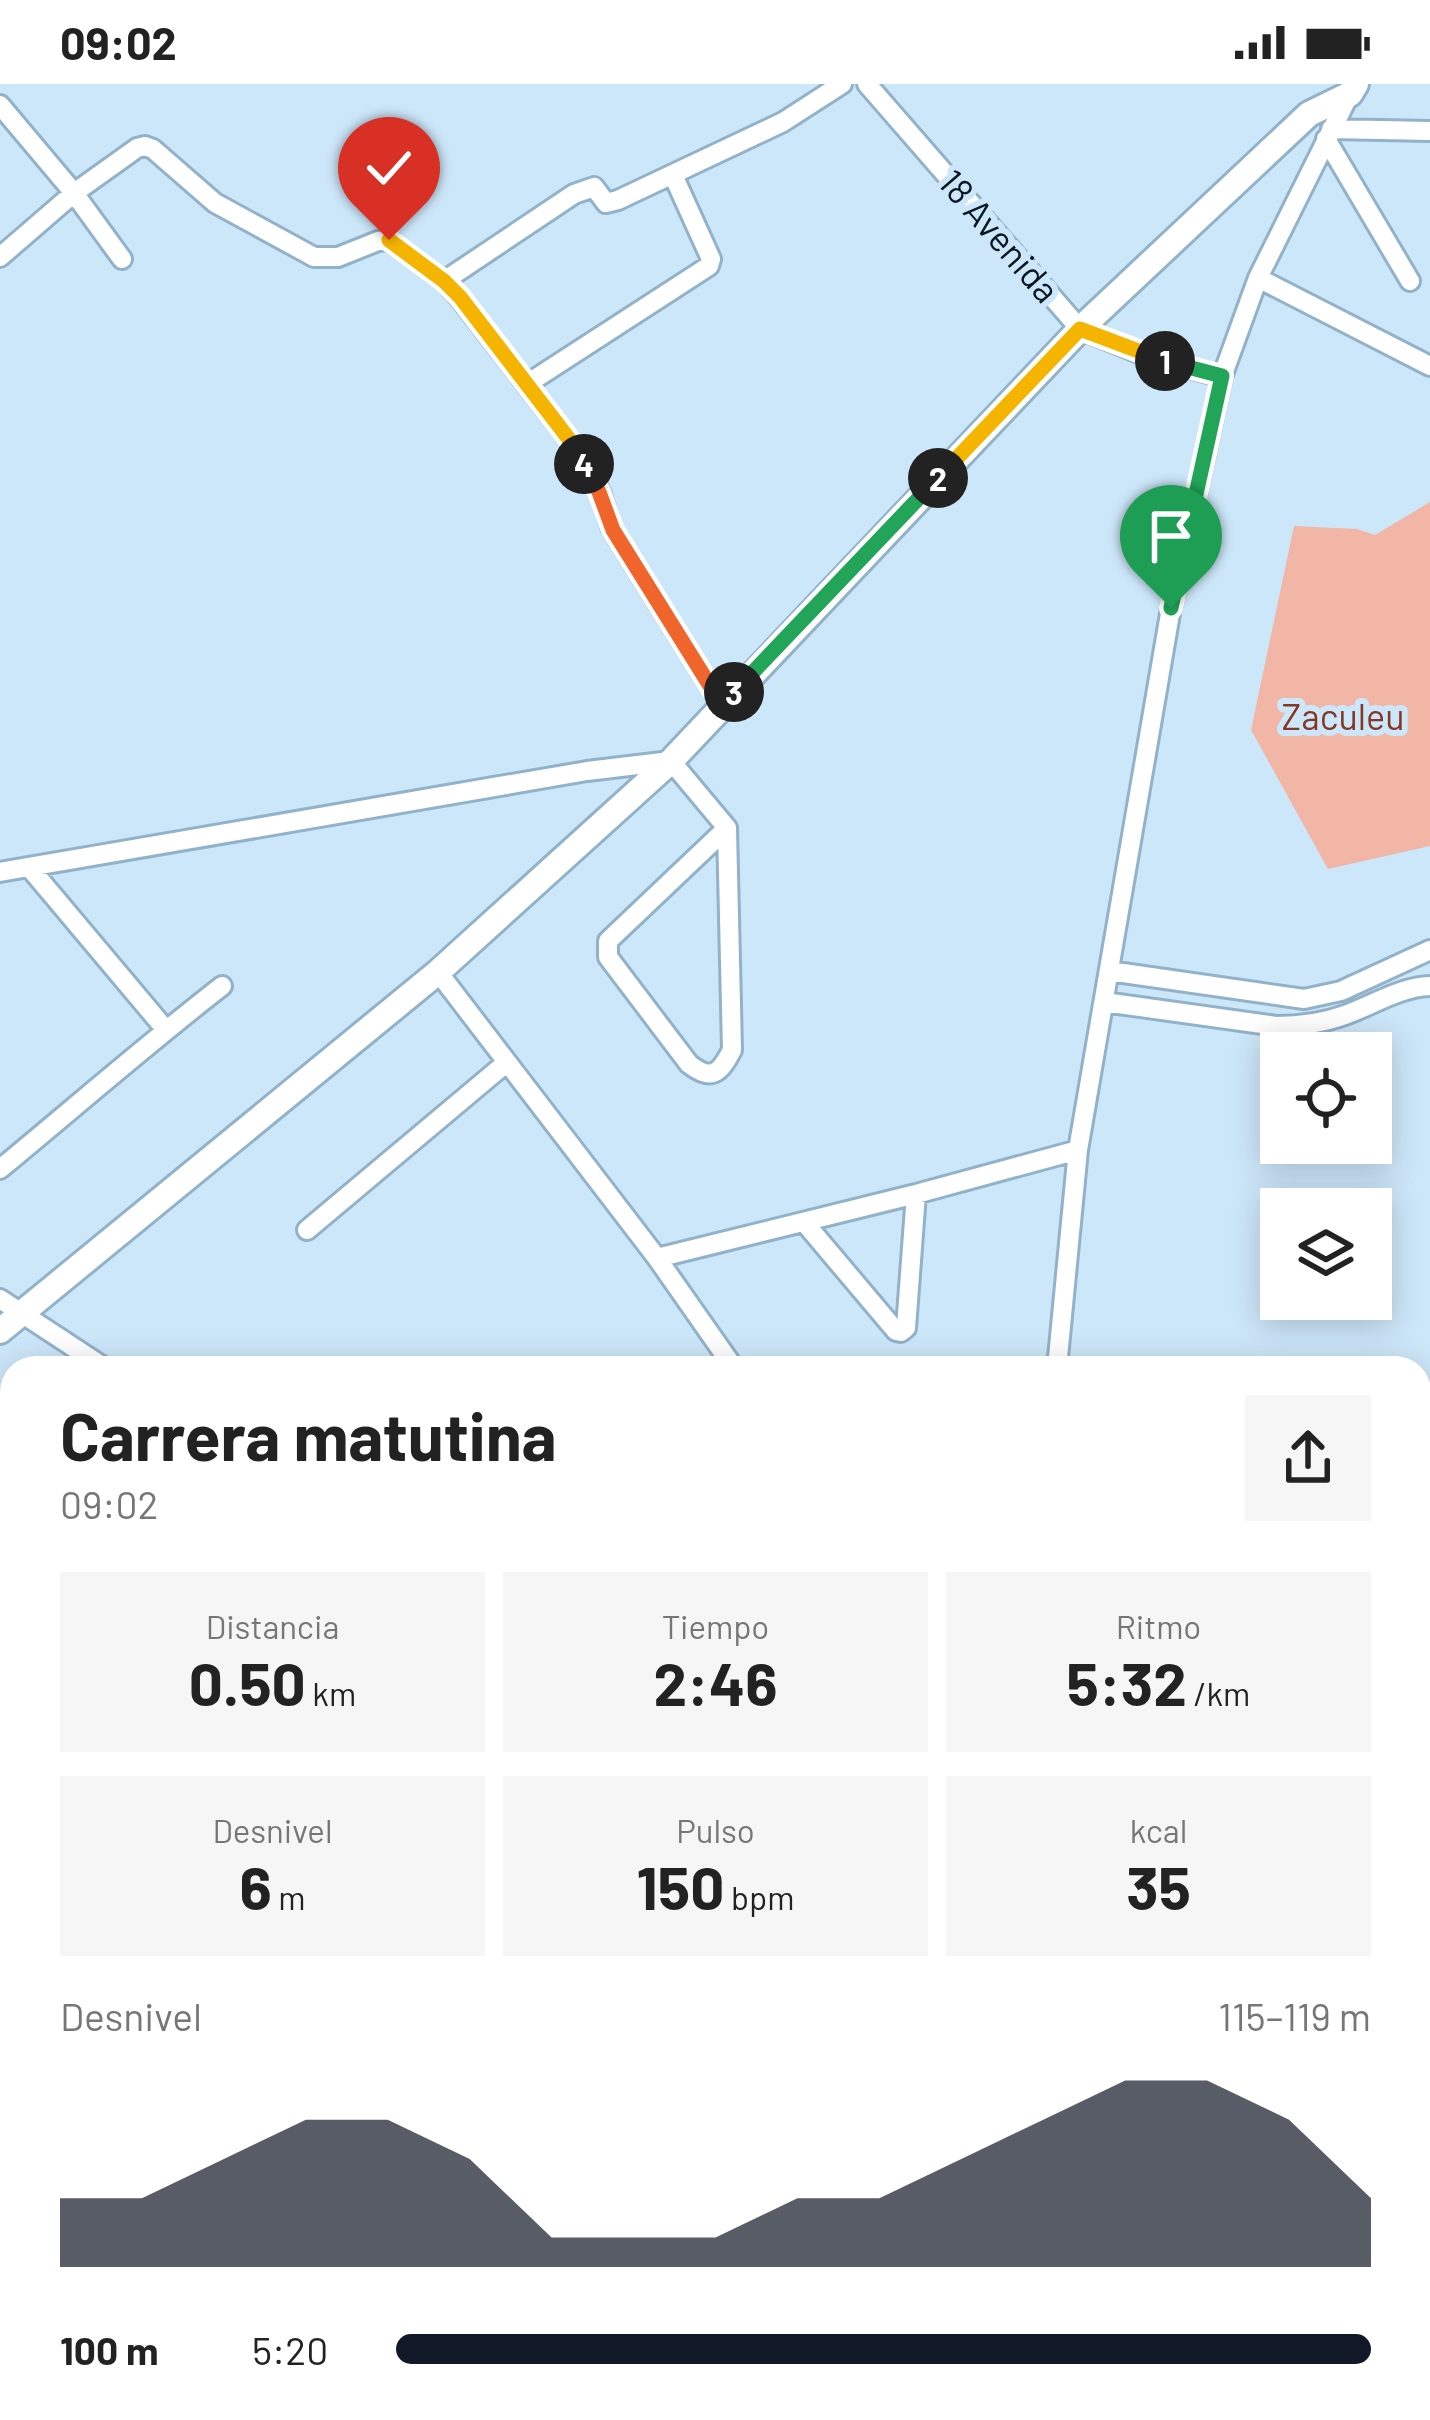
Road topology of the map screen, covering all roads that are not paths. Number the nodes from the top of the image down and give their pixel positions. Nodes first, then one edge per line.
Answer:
1 (842, 84) edge
2 (867, 84) edge
3 (1353, 89) edge
4 (0, 105) edge
5 (1430, 131) edge
6 (1329, 134) junction
7 (673, 175) junction
8 (74, 193) junction
9 (0, 256) edge
10 (122, 259) dead end
11 (1258, 278) junction
12 (444, 281) junction
13 (1410, 281) dead end
14 (1080, 329) junction
15 (1430, 366) edge
16 (1222, 376) junction
17 (527, 384) junction
18 (722, 705) junction
19 (671, 761) junction
20 (727, 828) junction
21 (29, 868) junction
22 (0, 872) edge
23 (1430, 950) edge
24 (1109, 971) junction
25 (438, 972) junction
26 (222, 986) dead end
27 (1430, 986) edge
28 (1104, 1002) junction
29 (166, 1030) junction
30 (506, 1063) junction
31 (1078, 1150) junction
32 (0, 1169) edge
33 (916, 1194) junction
34 (805, 1222) junction
35 (307, 1230) dead end
36 (657, 1258) junction
37 (10, 1306) edge
38 (0, 1331) edge
39 (87, 1356) edge
40 (726, 1356) edge
41 (1059, 1356) edge

1 - 7 street
2 - 14 street, 18 Avenida
3 - 6 street
3 - 14 street
4 - 8 street
5 - 6 street
6 - 11 street
6 - 13 street
7 - 12 street
7 - 17 street
8 - 9 street
8 - 10 street
8 - 12 street
11 - 15 street
11 - 16 street
12 - 17 street
14 - 16 street, 18 Avenida
14 - 18 street
16 - 24 street
17 - 18 street
18 - 19 street
19 - 20 street
19 - 21 street
19 - 25 street
20 - 20 street
21 - 22 street
21 - 29 street
23 - 24 street
24 - 28 street
25 - 30 street
25 - 37 street
26 - 29 street
27 - 28 street
28 - 31 street
29 - 32 street
30 - 35 street
30 - 36 street
31 - 33 street
31 - 41 street
33 - 34 street
33 - 34 street
34 - 36 street
36 - 40 street
37 - 38 street
37 - 39 street

